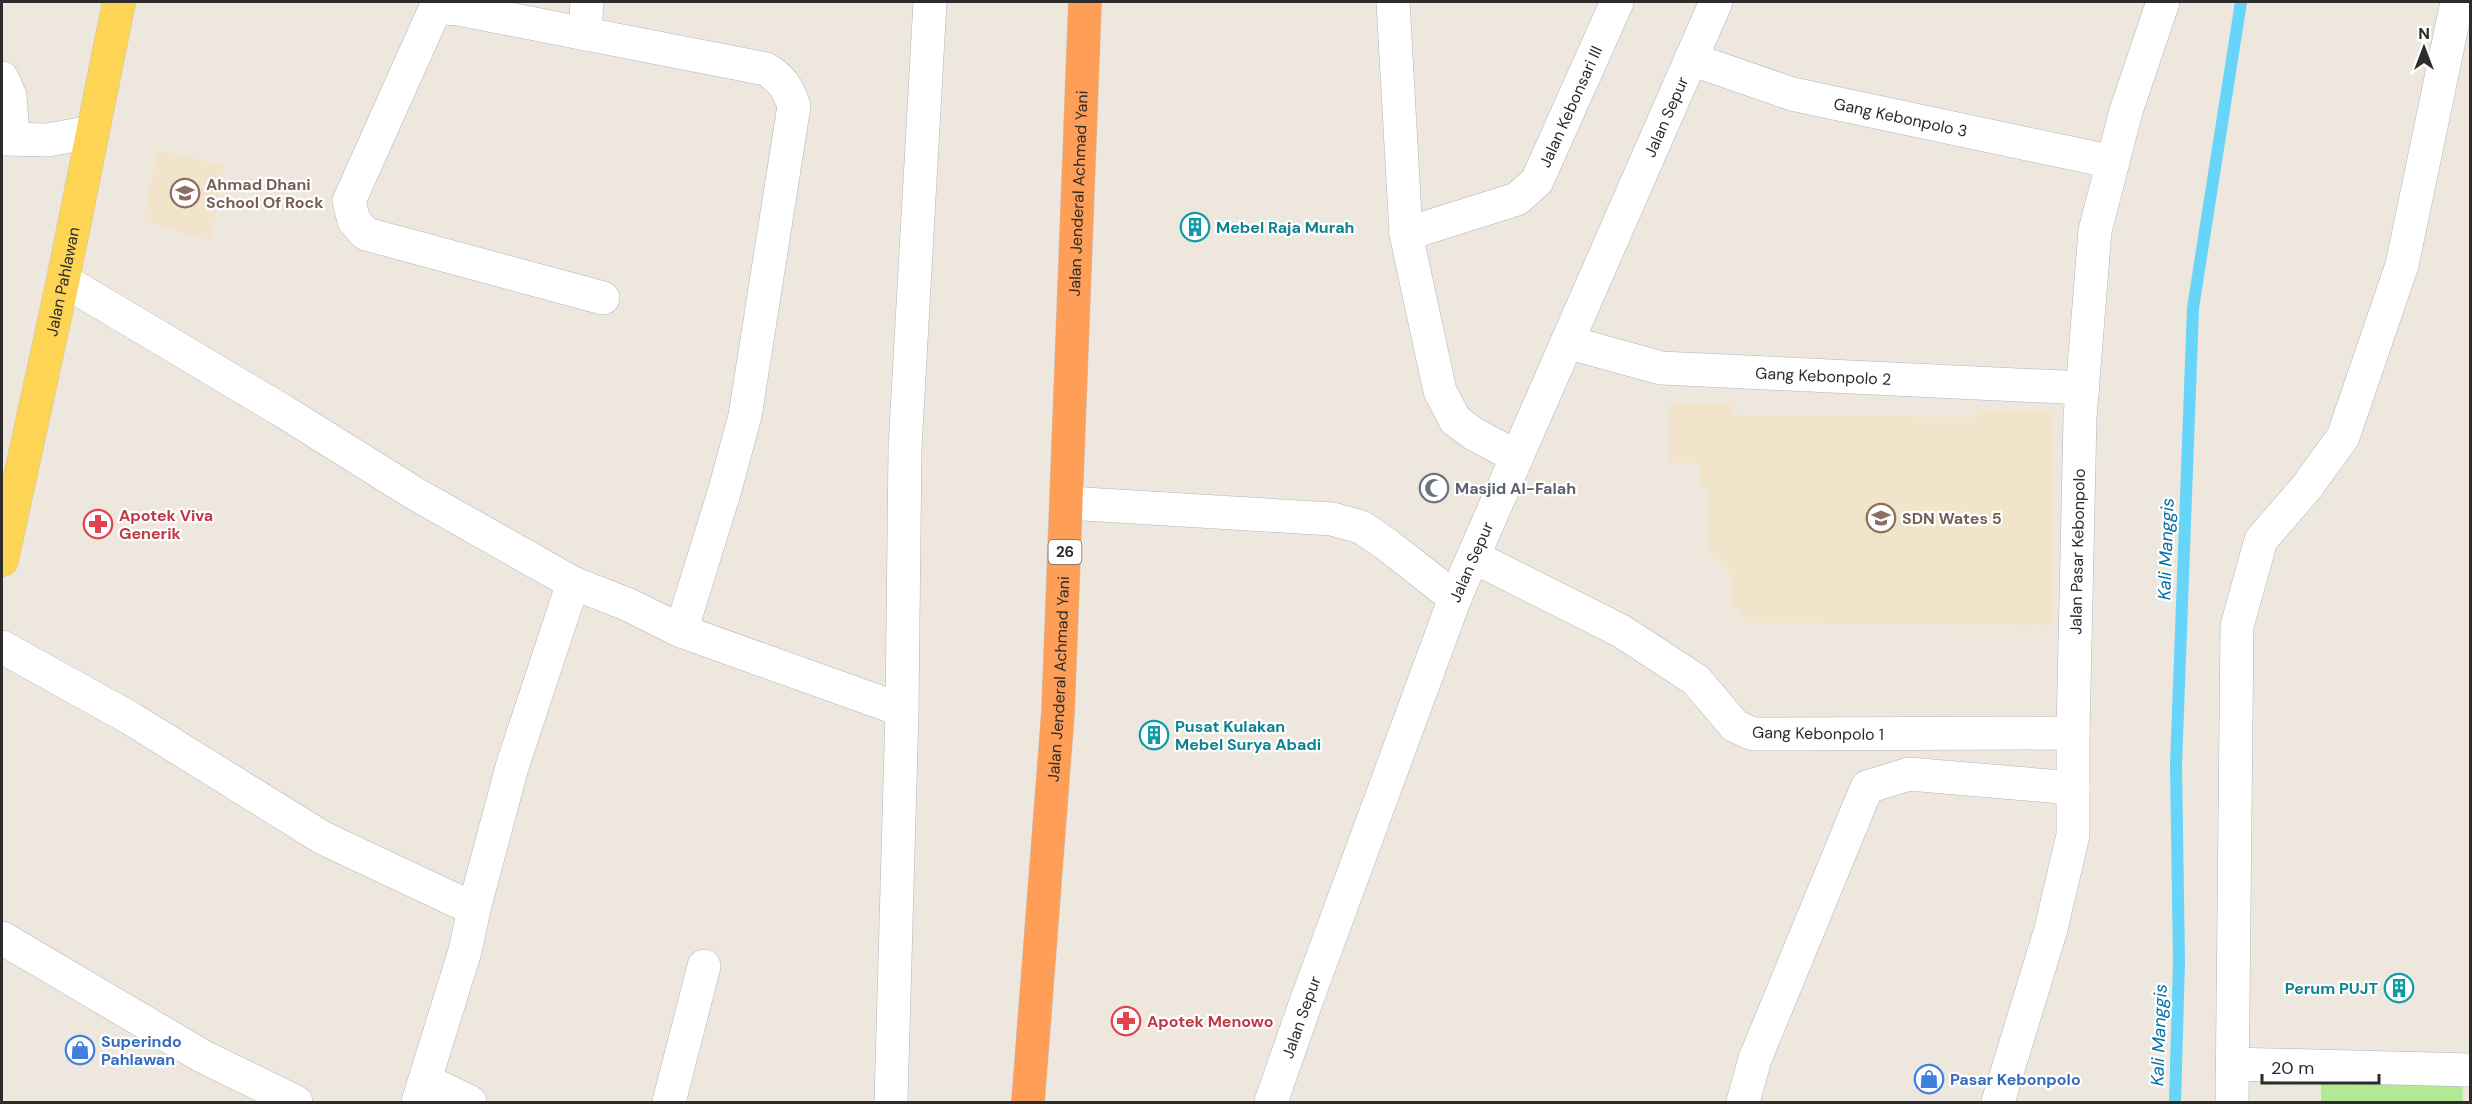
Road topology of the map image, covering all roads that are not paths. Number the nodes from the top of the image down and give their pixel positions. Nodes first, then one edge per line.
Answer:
1 (119, 2) edge
2 (587, 2) edge
3 (930, 2) edge
4 (1085, 2) edge
5 (1393, 2) edge
6 (1617, 2) edge
7 (1716, 2) edge
8 (2163, 2) edge
9 (2457, 2) edge
10 (437, 4) edge
11 (585, 34) junction
12 (1691, 59) junction
13 (2, 78) edge
14 (93, 132) junction
15 (7, 138) edge
16 (2113, 162) junction
17 (1406, 234) junction
18 (63, 279) junction
19 (603, 298) dead end
20 (1567, 342) junction
21 (2083, 388) junction
22 (1517, 457) junction
23 (1068, 503) junction
24 (1474, 557) junction
25 (2, 560) edge
26 (573, 584) junction
27 (1455, 598) junction
28 (681, 631) junction
29 (2, 647) edge
30 (902, 710) junction
31 (2073, 733) junction
32 (2073, 788) junction
33 (474, 909) junction
34 (2, 938) edge
35 (704, 966) dead end
36 (2233, 1064) junction
37 (2470, 1070) edge
38 (421, 1091) edge
39 (293, 1102) edge
40 (470, 1102) edge
41 (669, 1102) edge
42 (891, 1102) edge
43 (1028, 1102) edge
44 (1271, 1102) edge
45 (1743, 1102) edge
46 (1998, 1102) edge
47 (2232, 1102) edge

1 - 14 main road, Jalan Pahlawan
2 - 11 street
3 - 30 street
4 - 23 highway, Jalan Jenderal Achmad Yani / 26
5 - 17 street
6 - 17 street, Jalan Kebonsari III
7 - 12 street, Jalan Sepur
8 - 16 street, Jalan Pasar Kebonpolo
9 - 36 street
10 - 11 street
10 - 19 street
11 - 28 street
12 - 16 street, Gang Kebonpolo 3
12 - 20 street, Jalan Sepur
13 - 15 street
14 - 15 street
14 - 18 main road, Jalan Pahlawan
16 - 21 street, Jalan Pasar Kebonpolo
17 - 22 street
18 - 25 main road, Jalan Pahlawan
18 - 26 street
20 - 21 street, Gang Kebonpolo 2
20 - 22 street, Jalan Sepur
21 - 31 street, Jalan Pasar Kebonpolo
22 - 24 street, Jalan Sepur
23 - 27 street
23 - 43 highway, Jalan Jenderal Achmad Yani / 26
24 - 27 street, Jalan Sepur
24 - 31 street, Gang Kebonpolo 1
26 - 28 street
26 - 33 street
27 - 44 street, Jalan Sepur
28 - 30 street
29 - 33 street
30 - 42 street
31 - 32 street, Jalan Pasar Kebonpolo
32 - 45 street
32 - 46 street, Jalan Pasar Kebonpolo
33 - 38 street
34 - 39 street
35 - 41 street
36 - 37 street
36 - 47 street
38 - 40 street

